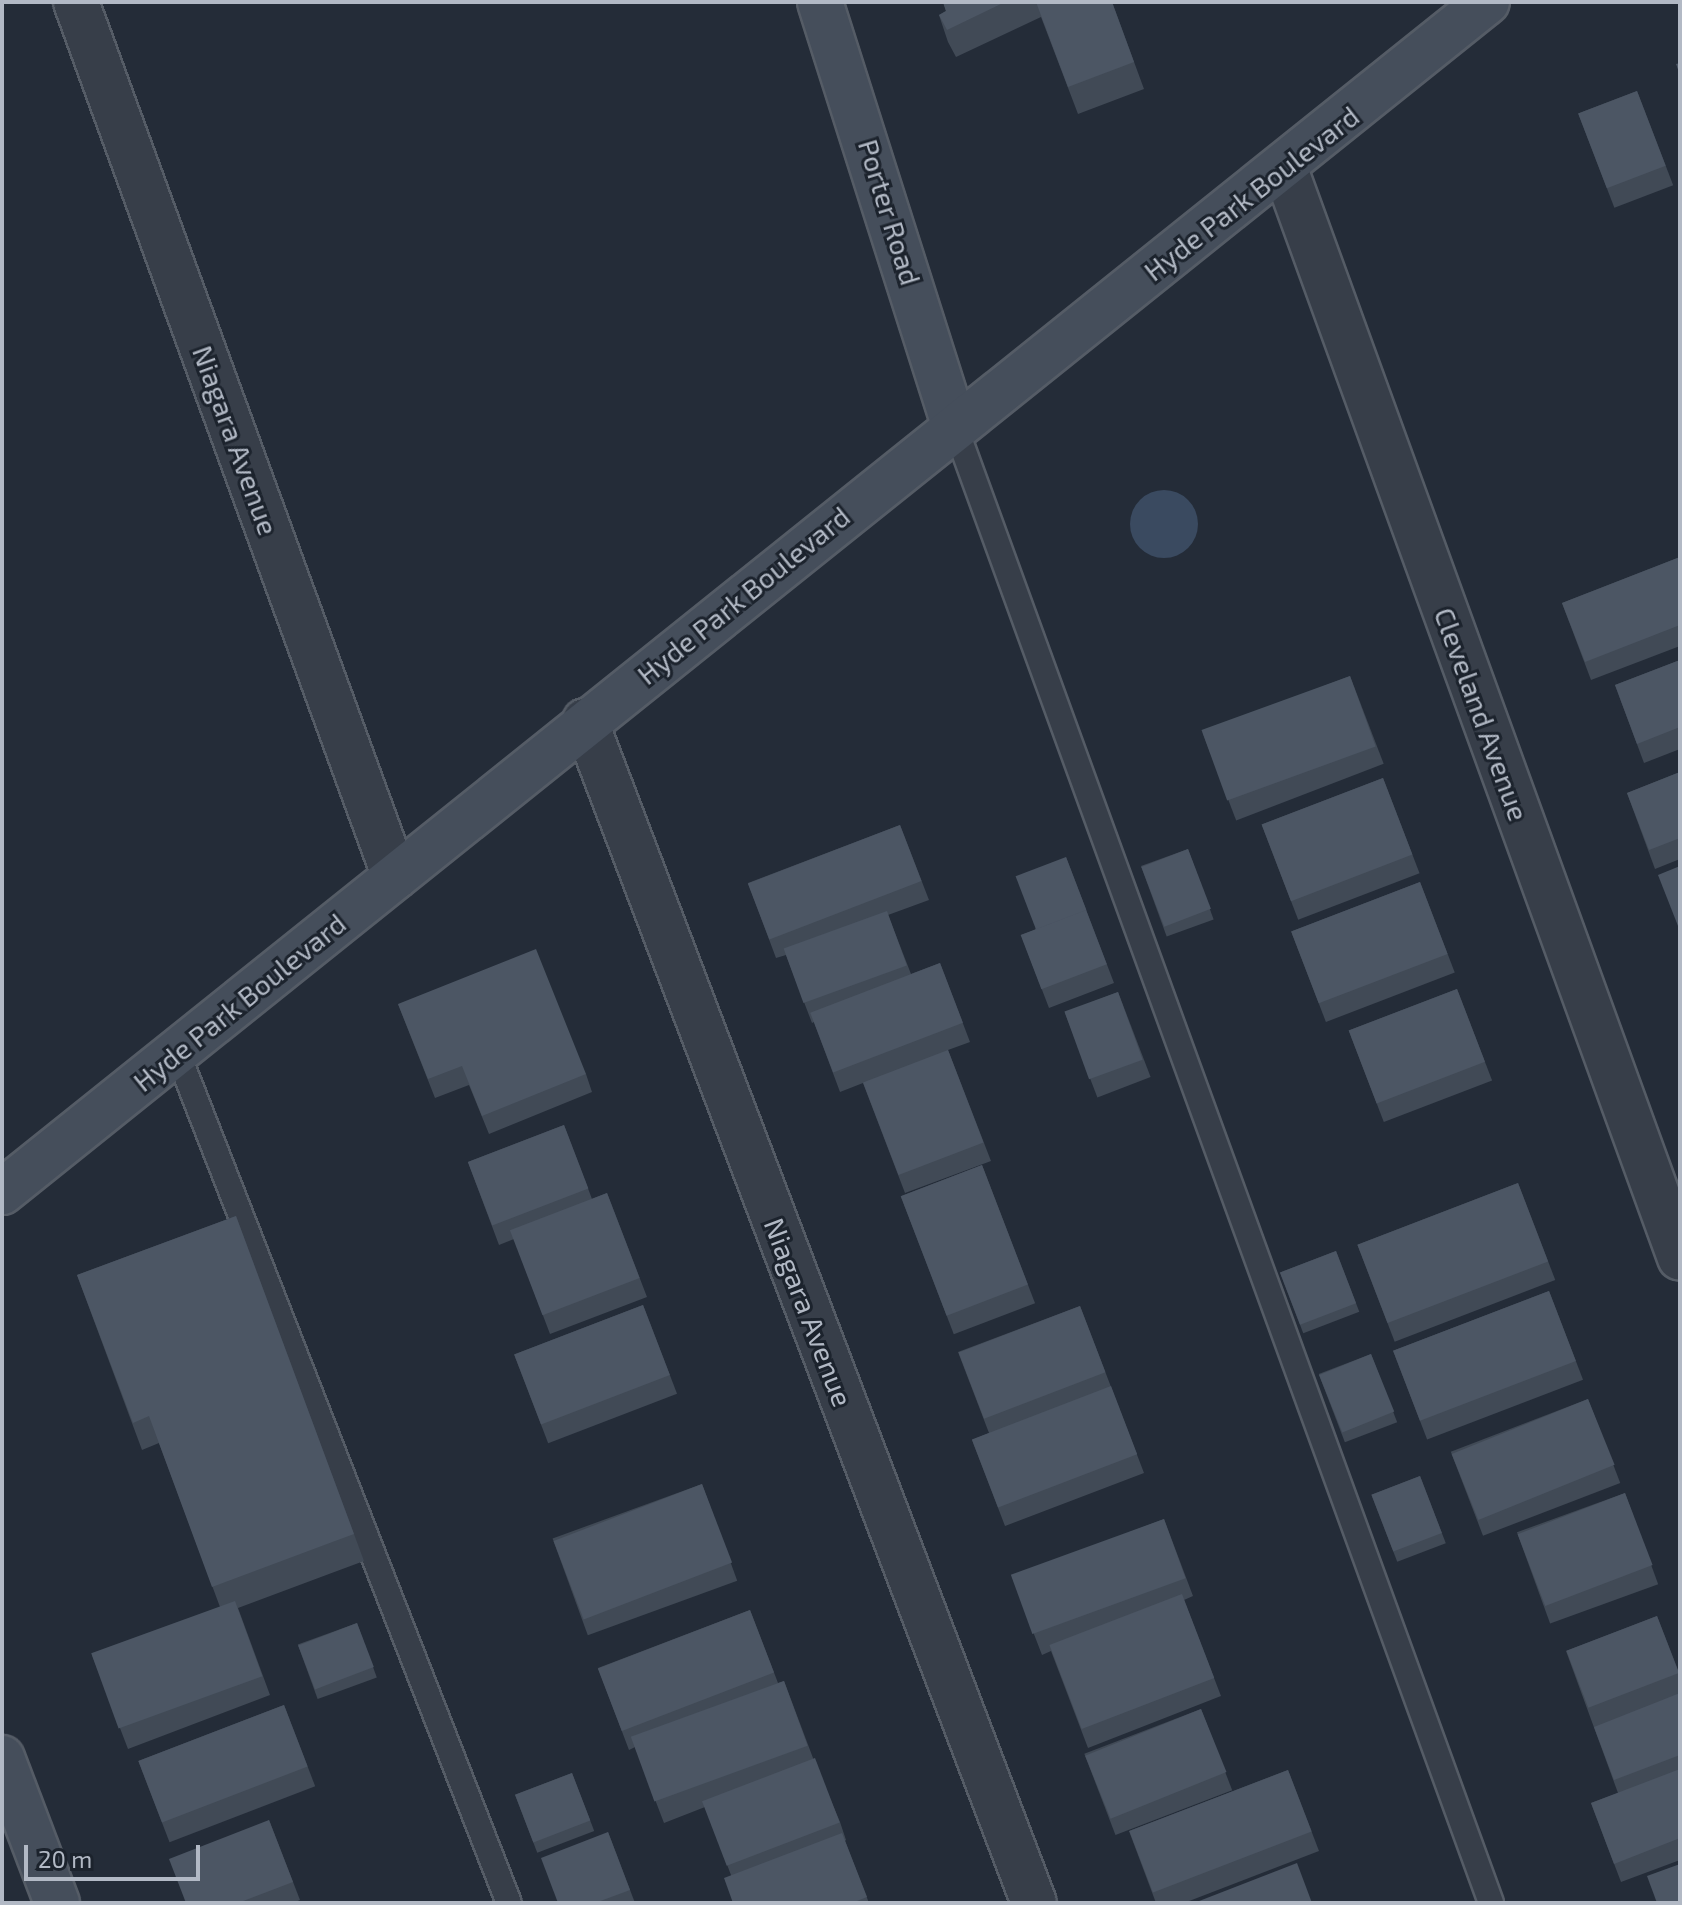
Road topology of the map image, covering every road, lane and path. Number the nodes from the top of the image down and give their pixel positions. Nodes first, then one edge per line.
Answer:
1 (76, 2) edge
2 (820, 2) edge
3 (1487, 2) edge
4 (1285, 169) junction
5 (954, 424) junction
6 (585, 721) junction
7 (395, 877) junction
8 (177, 1052) junction
9 (2, 1192) edge
10 (1680, 1258) edge
11 (2, 1758) edge
12 (57, 1903) edge
13 (509, 1903) edge
14 (1034, 1903) edge
15 (1491, 1903) edge

1 - 7 street, Niagara Avenue
2 - 5 main road, Porter Road
3 - 4 main road, Hyde Park Boulevard
4 - 5 main road, Hyde Park Boulevard
4 - 10 street, Cleveland Avenue
5 - 6 main road, Hyde Park Boulevard
5 - 15 lane
6 - 7 main road, Hyde Park Boulevard
6 - 14 street, Niagara Avenue
7 - 8 main road, Hyde Park Boulevard
8 - 9 main road, Hyde Park Boulevard
8 - 13 lane
11 - 12 main road

